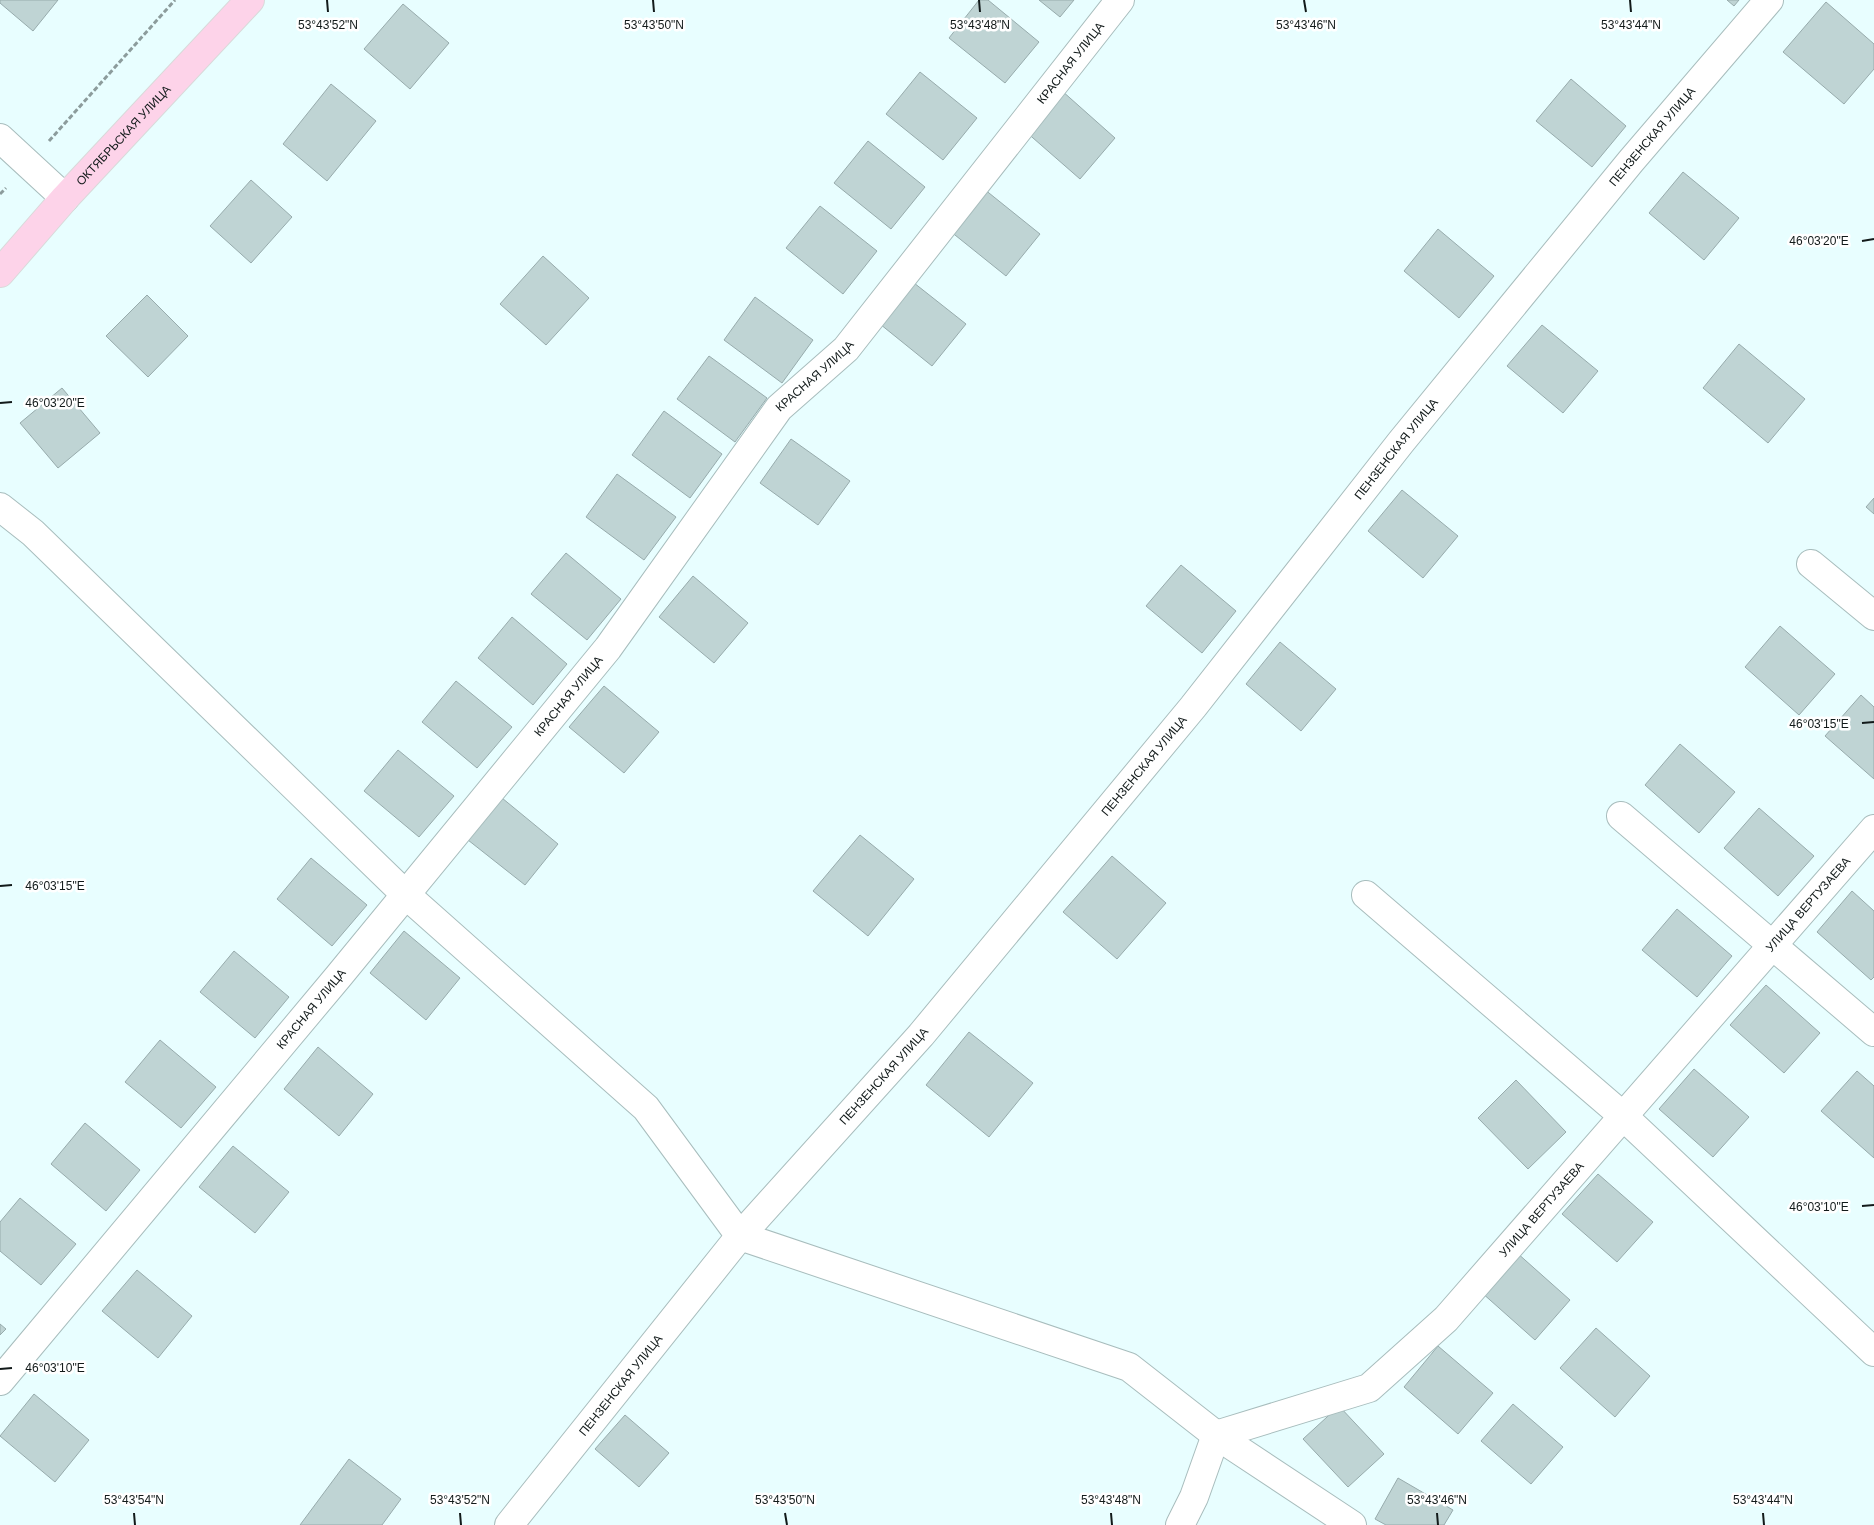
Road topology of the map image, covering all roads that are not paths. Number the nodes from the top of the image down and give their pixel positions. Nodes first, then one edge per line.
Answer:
1 (250, 0) edge
2 (1120, 0) edge
3 (1769, 0) edge
4 (0, 138) edge
5 (65, 198) junction
6 (0, 273) edge
7 (0, 507) edge
8 (1811, 564) dead end
9 (1874, 616) edge
10 (1621, 816) dead end
11 (1874, 828) edge
12 (405, 894) junction
13 (1366, 895) dead end
14 (1772, 945) junction
15 (1874, 1032) edge
16 (1623, 1116) junction
17 (740, 1236) junction
18 (1874, 1352) edge
19 (0, 1381) edge
20 (1216, 1435) junction
21 (509, 1525) edge
22 (1180, 1525) edge
23 (1352, 1525) edge

1 - 5 main road, ОКТЯБРЬСКАЯ УЛИЦА
2 - 12 street, КРАСНАЯ УЛИЦА
3 - 17 street, ПЕНЗЕНСКАЯ УЛИЦА
4 - 5 street
5 - 6 main road, ОКТЯБРЬСКАЯ УЛИЦА
7 - 12 street
8 - 9 street
10 - 14 street
11 - 14 street, УЛИЦА ВЕРТУЗАЕВА
12 - 17 street
12 - 19 street, КРАСНАЯ УЛИЦА
13 - 16 street
14 - 15 street
14 - 16 street, УЛИЦА ВЕРТУЗАЕВА
16 - 18 street
16 - 20 street, УЛИЦА ВЕРТУЗАЕВА
17 - 20 street
17 - 21 street, ПЕНЗЕНСКАЯ УЛИЦА
20 - 22 street
20 - 23 street

